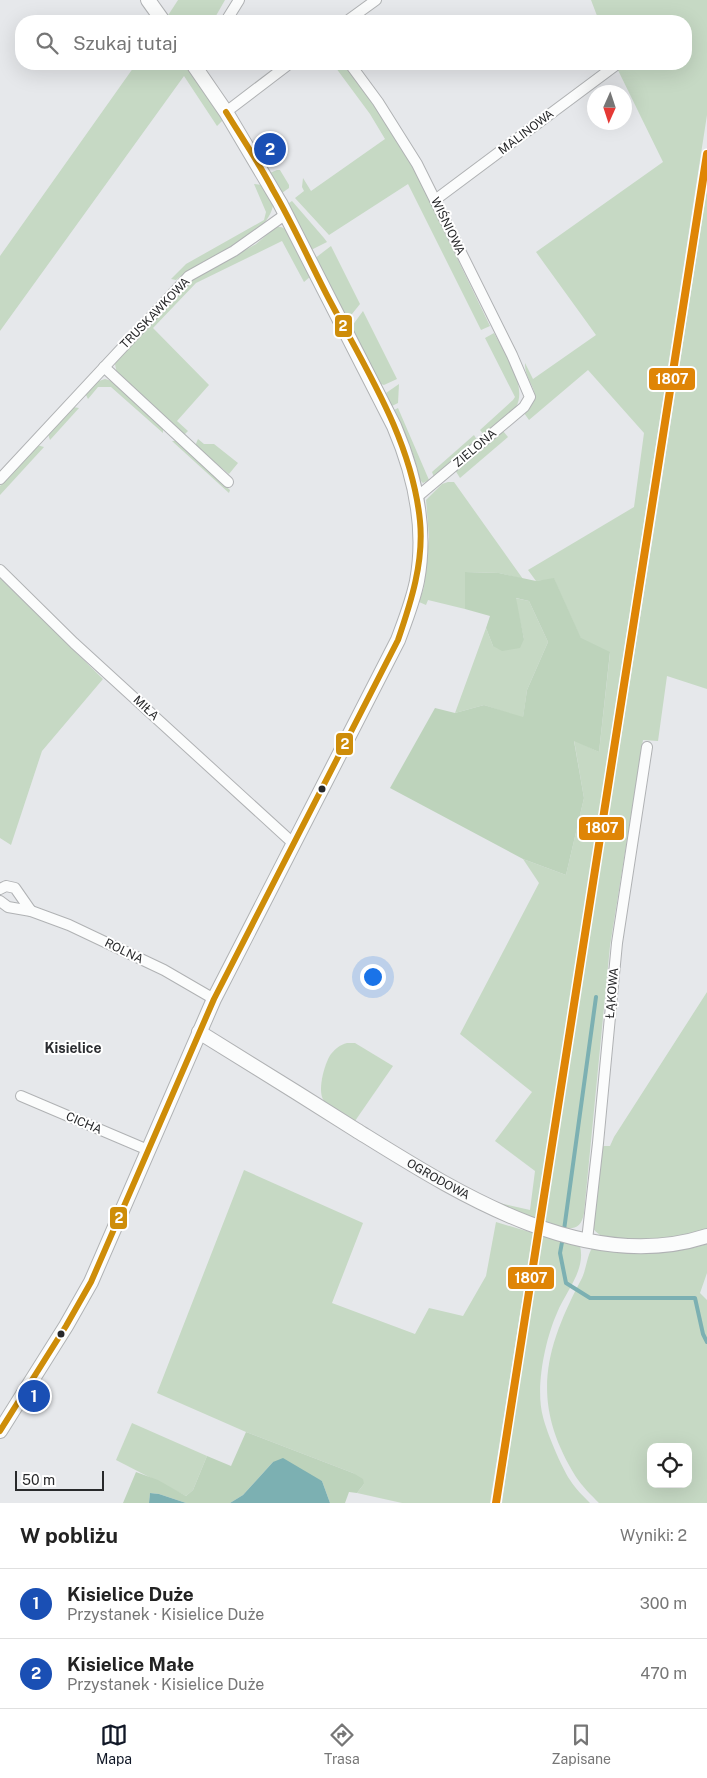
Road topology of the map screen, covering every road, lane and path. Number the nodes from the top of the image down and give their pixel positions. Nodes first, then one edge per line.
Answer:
1 (148, 0) edge
2 (239, 0) edge
3 (376, 0) edge
4 (159, 15) edge
5 (230, 15) edge
6 (355, 15) edge
7 (197, 70) edge
8 (282, 70) edge
9 (354, 70) edge
10 (609, 70) edge
11 (226, 112) junction
12 (435, 200) junction
13 (286, 214) junction
14 (104, 367) junction
15 (530, 397) joint
16 (0, 479) edge
17 (228, 482) dead end
18 (417, 497) junction
19 (0, 570) edge
20 (647, 747) dead end
21 (294, 844) junction
22 (0, 889) edge
23 (0, 901) edge
24 (30, 910) junction
25 (214, 999) junction
26 (199, 1032) junction
27 (21, 1096) dead end
28 (148, 1150) junction
29 (707, 1236) edge
30 (586, 1240) junction
31 (0, 1431) edge

1 - 4 street
2 - 5 street
3 - 6 street
7 - 11 street
8 - 11 street
9 - 12 street, WIŚNIOWA
10 - 12 street, MALINOWA
11 - 13 street
12 - 15 street, WIŚNIOWA
13 - 14 street, TRUSKAWKOWA
13 - 18 street
14 - 16 street, TRUSKAWKOWA
14 - 17 street
15 - 18 street, ZIELONA
18 - 21 street
19 - 21 street, MIŁA
20 - 30 street, ŁĄKOWA
21 - 25 street
22 - 24 street
23 - 24 street, ROLNA
24 - 25 street, ROLNA
25 - 26 street
26 - 28 street
26 - 30 street, OGRODOWA
27 - 28 street, CICHA
28 - 31 street
29 - 30 street, OGRODOWA

